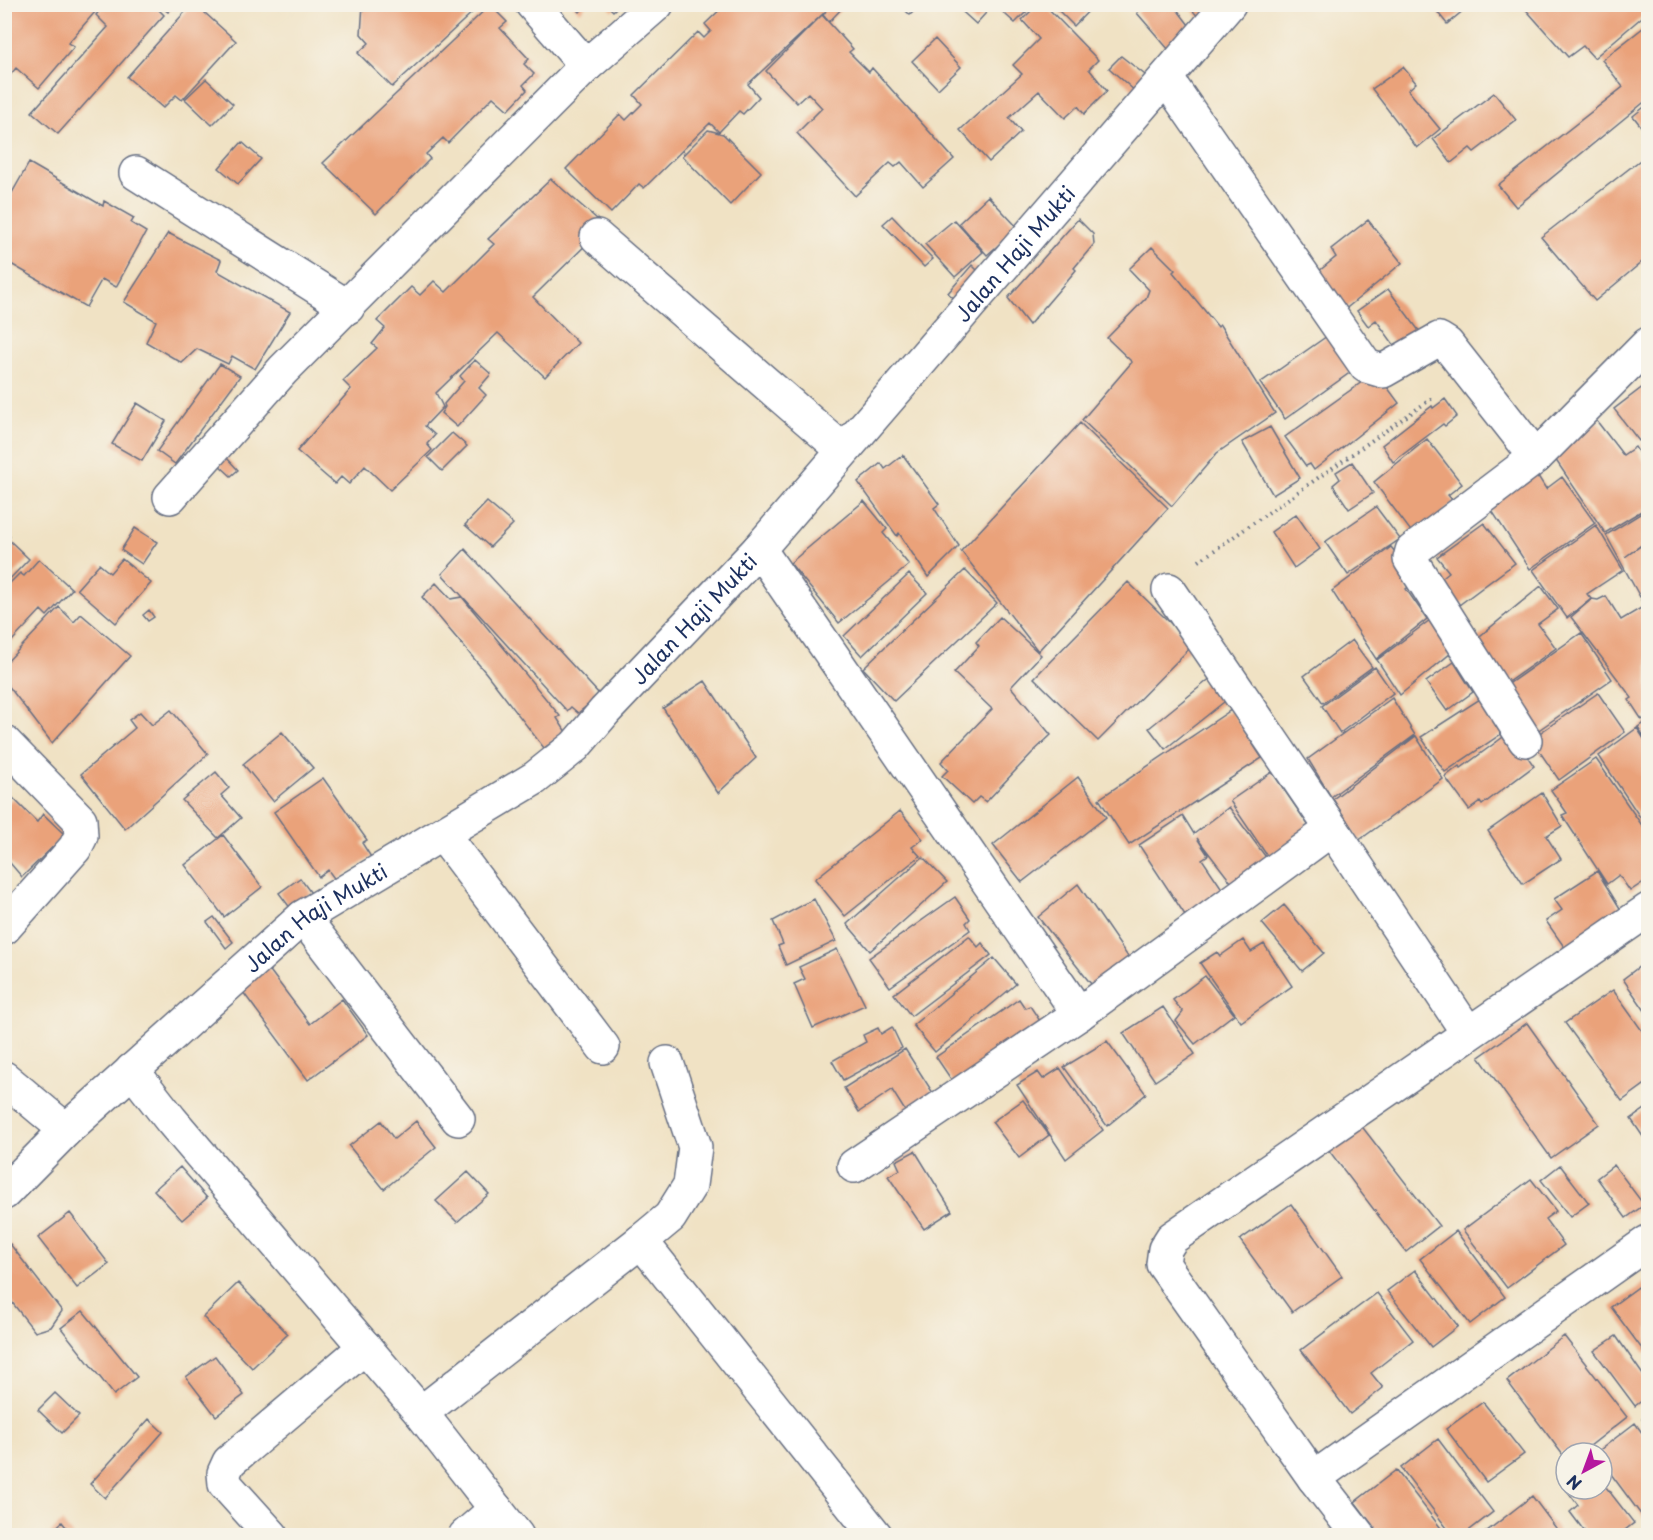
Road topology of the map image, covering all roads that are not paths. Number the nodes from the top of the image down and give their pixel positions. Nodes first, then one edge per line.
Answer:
1 (532, 4) edge
2 (657, 4) edge
3 (1229, 4) edge
4 (586, 66) junction
5 (1166, 78) junction
6 (136, 173) dead end
7 (597, 237) dead end
8 (348, 306) junction
9 (1648, 344) edge
10 (843, 450) junction
11 (1536, 457) junction
12 (170, 496) dead end
13 (759, 549) junction
14 (1169, 590) road end
15 (1525, 740) dead end
16 (4, 742) edge
17 (1332, 829) junction
18 (443, 835) junction
19 (1648, 910) edge
20 (303, 917) junction
21 (4, 928) edge
22 (1079, 1014) junction
23 (1468, 1034) junction
24 (603, 1047) dead end
25 (667, 1062) dead end
26 (132, 1070) junction
27 (4, 1078) edge
28 (458, 1119) dead end
29 (66, 1130) junction
30 (854, 1166) dead end
31 (4, 1193) edge
32 (641, 1241) junction
33 (1648, 1242) edge
34 (365, 1347) junction
35 (421, 1413) junction
36 (1314, 1478) junction
37 (496, 1509) junction
38 (272, 1536) edge
39 (465, 1536) edge
40 (517, 1536) edge
41 (876, 1536) edge
42 (1359, 1536) edge

1 - 4 street
2 - 4 street
3 - 5 street, Jalan Haji Mukti
4 - 8 street
5 - 10 street, Jalan Haji Mukti
5 - 11 street
6 - 8 street
7 - 10 street
8 - 12 street
9 - 11 street
10 - 13 street, Jalan Haji Mukti
11 - 15 street
13 - 18 street, Jalan Haji Mukti
13 - 22 street
14 - 17 street
16 - 21 street
17 - 22 street
17 - 23 street
18 - 20 street, Jalan Haji Mukti
18 - 24 street
19 - 23 street
20 - 26 street, Jalan Haji Mukti
20 - 28 street
22 - 30 street
23 - 36 street
25 - 32 street
26 - 29 street, Jalan Haji Mukti
26 - 34 street
27 - 29 street
29 - 31 street, Jalan Haji Mukti
32 - 35 street
32 - 41 street
33 - 36 street
34 - 35 street
34 - 38 street
35 - 37 street
36 - 42 street
37 - 39 street
37 - 40 street

